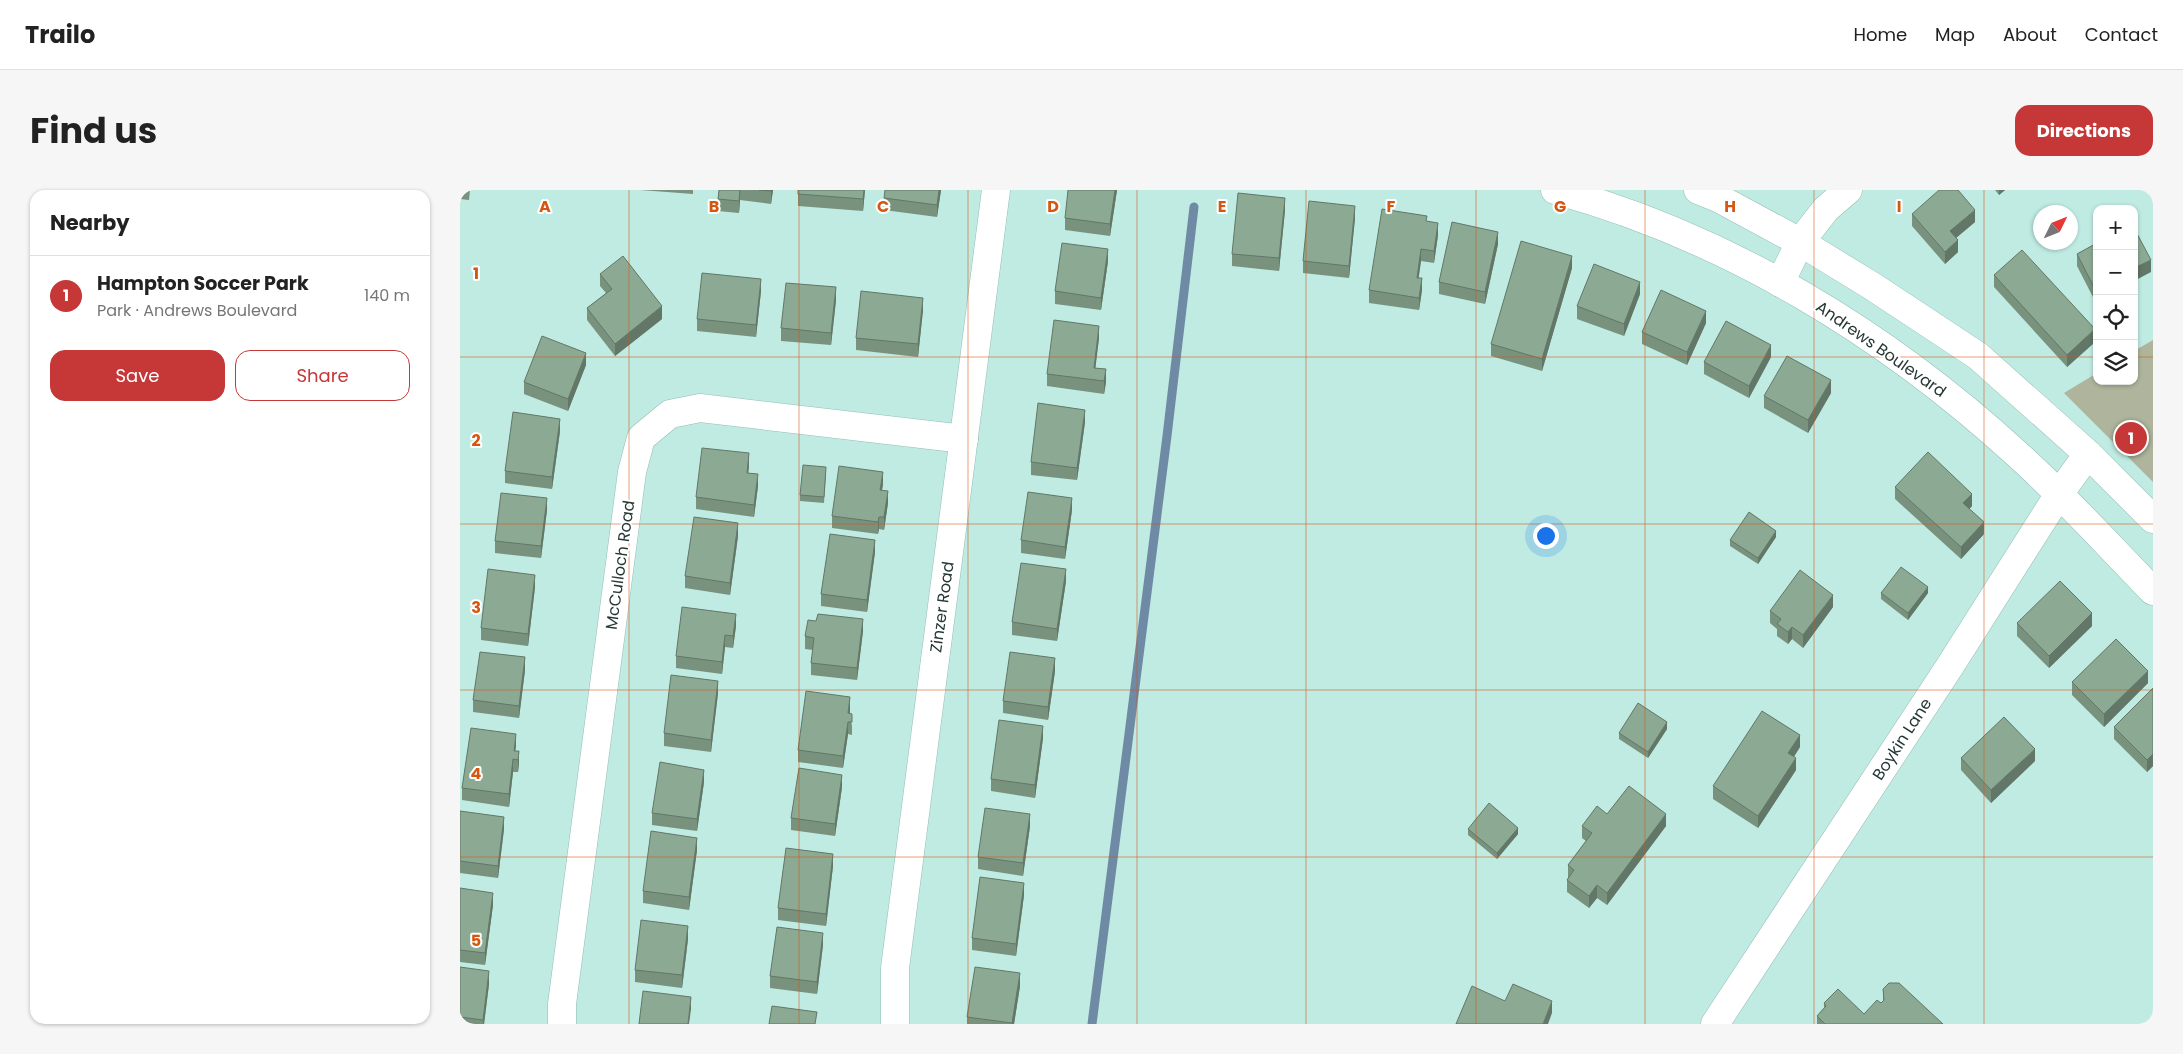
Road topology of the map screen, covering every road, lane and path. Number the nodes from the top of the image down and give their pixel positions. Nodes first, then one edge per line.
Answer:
1 (996, 190) edge
2 (1555, 190) edge
3 (1698, 190) edge
4 (1848, 190) edge
5 (1800, 242) junction
6 (1780, 283) junction
7 (964, 439) junction
8 (2088, 454) junction
9 (2059, 494) junction
10 (2153, 519) edge
11 (2153, 591) edge
12 (562, 1024) edge
13 (895, 1024) edge
14 (1715, 1024) edge

1 - 7 street, Zinzer Road
2 - 6 street, Andrews Boulevard
3 - 5 street
4 - 5 street
5 - 6 street
5 - 8 street
6 - 9 street, Andrews Boulevard
7 - 12 street, McCulloch Road
7 - 13 street, Zinzer Road
8 - 9 street, Boykin Lane
8 - 10 street
9 - 11 street, Andrews Boulevard
9 - 14 street, Boykin Lane

